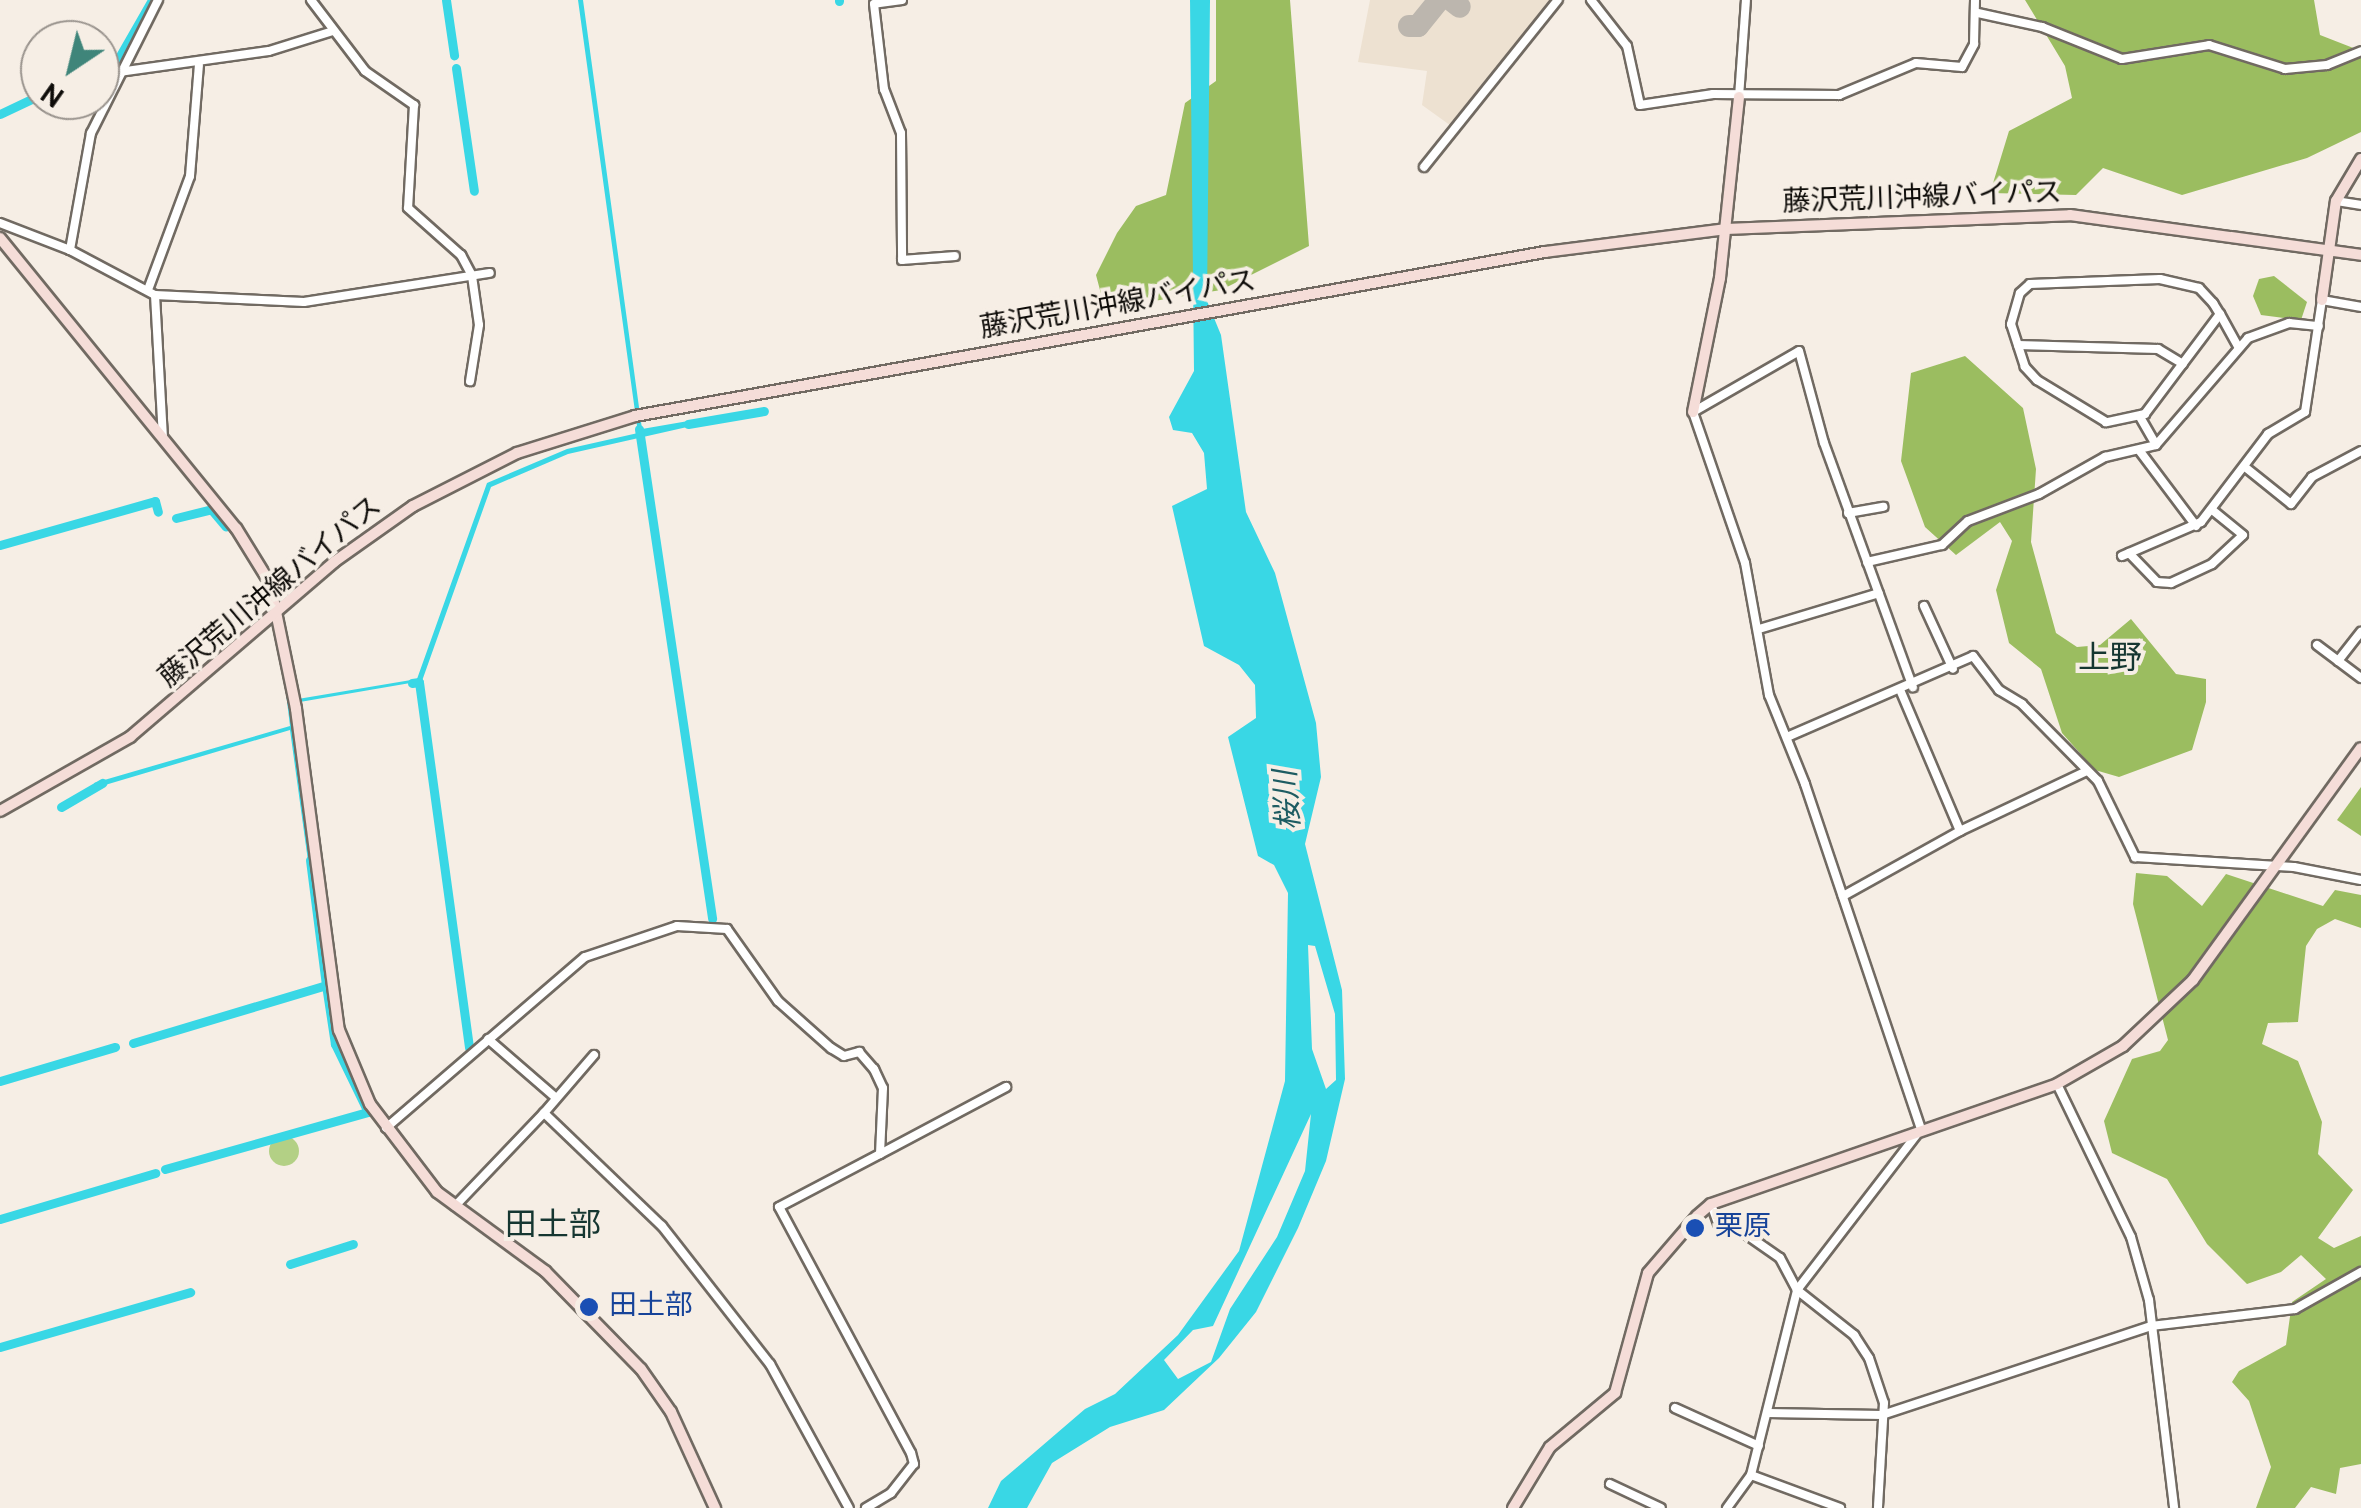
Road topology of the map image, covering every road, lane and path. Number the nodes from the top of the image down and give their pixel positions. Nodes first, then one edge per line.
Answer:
1 (158, 0) edge
2 (312, 0) edge
3 (902, 0) edge
4 (1558, 0) edge
5 (1591, 0) edge
6 (1746, 0) edge
7 (1975, 0) edge
8 (1978, 13) junction
9 (333, 30) junction
10 (2361, 51) edge
11 (199, 65) junction
12 (120, 70) edge
13 (120, 72) edge
14 (1739, 97) junction
15 (97, 120) edge
16 (2361, 159) edge
17 (1424, 167) dead end
18 (2336, 201) junction
19 (2361, 205) edge
20 (0, 223) edge
21 (1726, 229) junction
22 (0, 238) edge
23 (70, 250) junction
24 (2329, 250) junction
25 (2361, 255) edge
26 (955, 256) dead end
27 (490, 273) dead end
28 (472, 276) junction
29 (152, 291) junction
30 (2322, 300) junction
31 (2361, 307) edge
32 (2220, 314) junction
33 (2319, 326) junction
34 (2018, 345) junction
35 (2238, 346) junction
36 (2182, 364) junction
37 (470, 381) dead end
38 (1693, 412) junction
39 (2140, 417) junction
40 (163, 437) junction
41 (2156, 445) junction
42 (2139, 450) junction
43 (2361, 450) edge
44 (2245, 467) junction
45 (1883, 507) dead end
46 (2211, 509) junction
47 (1848, 513) junction
48 (2196, 526) junction
49 (1867, 562) junction
50 (1880, 594) junction
51 (1924, 606) dead end
52 (279, 611) junction
53 (1758, 629) junction
54 (2361, 632) edge
55 (2316, 645) dead end
56 (2338, 661) junction
57 (1953, 669) junction
58 (2361, 678) edge
59 (1914, 687) junction
60 (1901, 692) junction
61 (1786, 737) junction
62 (2361, 748) edge
63 (2087, 771) junction
64 (0, 810) edge
65 (1960, 831) junction
66 (2272, 870) junction
67 (2361, 880) edge
68 (1843, 896) junction
69 (488, 1039) junction
70 (594, 1056) dead end
71 (2056, 1084) junction
72 (1006, 1087) dead end
73 (555, 1098) junction
74 (544, 1113) junction
75 (386, 1128) junction
76 (1921, 1128) junction
77 (880, 1154) junction
78 (1711, 1204) junction
79 (456, 1206) junction
80 (2361, 1272) edge
81 (1797, 1290) junction
82 (2151, 1326) junction
83 (1675, 1408) dead end
84 (1768, 1413) junction
85 (1882, 1415) junction
86 (1760, 1446) junction
87 (1752, 1475) junction
88 (1610, 1484) dead end
89 (716, 1508) edge
90 (848, 1508) edge
91 (866, 1508) edge
92 (1513, 1508) edge
93 (1661, 1508) edge
94 (1727, 1508) edge
95 (1840, 1508) edge
96 (1878, 1508) edge
97 (2174, 1508) edge

1 - 12 street
2 - 9 street
3 - 26 street
4 - 17 street
5 - 14 street
6 - 14 street
7 - 8 street
8 - 10 street
8 - 14 street
9 - 11 street
9 - 28 street
11 - 13 street
11 - 29 street
14 - 21 street
15 - 23 street
16 - 18 street
18 - 19 street
18 - 24 street
20 - 23 street
21 - 24 street, 藤沢荒川沖線バイパス
21 - 38 street
21 - 52 street, 藤沢荒川沖線バイパス
22 - 40 street
23 - 29 street
24 - 25 street, 藤沢荒川沖線バイパス
24 - 30 street
27 - 28 street
28 - 29 street
28 - 37 street
29 - 40 street
30 - 31 street
30 - 33 street
32 - 34 street
32 - 35 street
32 - 36 street
33 - 35 street
33 - 44 street
34 - 36 street
34 - 39 street
35 - 41 street
36 - 39 street
38 - 47 street
38 - 53 street
39 - 41 street
40 - 52 street
41 - 42 street
42 - 48 street
42 - 49 street
43 - 44 street
44 - 46 street
45 - 47 street
46 - 48 street
46 - 48 street
47 - 49 street
49 - 50 street
50 - 53 street
50 - 59 street
51 - 57 street
52 - 64 street, 藤沢荒川沖線バイパス
52 - 75 street
53 - 61 street
54 - 56 street
55 - 56 street
56 - 58 street
57 - 59 street
57 - 63 street
59 - 60 street
60 - 61 street
60 - 65 street
61 - 68 street
62 - 66 street
63 - 65 street
63 - 66 street
65 - 68 street
66 - 67 street
66 - 71 street
68 - 76 street
69 - 73 street
69 - 75 street
69 - 77 street
70 - 73 street
71 - 76 street
71 - 82 street
72 - 77 street
73 - 74 street
74 - 79 street
74 - 90 street
75 - 79 street
76 - 78 street
76 - 81 street
77 - 91 street
78 - 81 street
78 - 92 street
79 - 89 street
80 - 82 street
81 - 84 street
81 - 85 street
82 - 85 street
82 - 97 street
83 - 86 street
84 - 85 street
84 - 86 street
85 - 96 street
86 - 87 street
87 - 94 street
87 - 95 street
88 - 93 street

